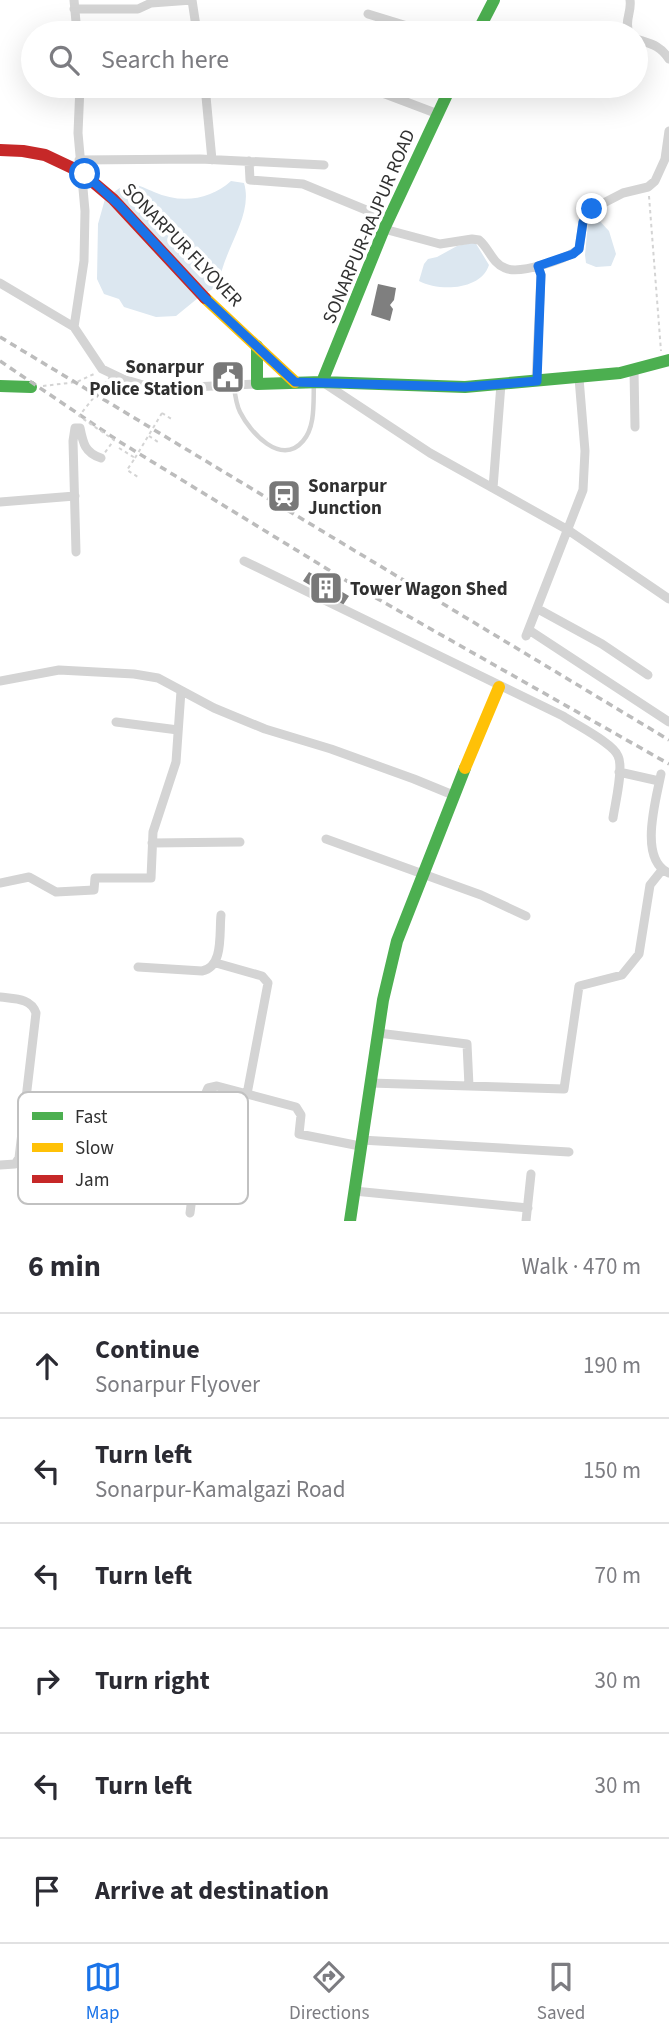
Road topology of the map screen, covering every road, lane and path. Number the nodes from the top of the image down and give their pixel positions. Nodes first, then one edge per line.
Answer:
1 (192, 0) edge
2 (494, 0) edge
3 (630, 0) edge
4 (152, 1) edge
5 (74, 4) edge
6 (368, 14) dead end
7 (195, 21) edge
8 (391, 21) edge
9 (483, 21) edge
10 (626, 21) edge
11 (648, 42) edge
12 (669, 59) edge
13 (79, 98) edge
14 (206, 98) edge
15 (396, 98) edge
16 (445, 98) edge
17 (438, 114) junction
18 (669, 131) edge
19 (0, 150) edge
20 (79, 160) junction
21 (212, 160) junction
22 (249, 161) junction
23 (324, 165) dead end
24 (648, 187) junction
25 (386, 224) junction
26 (538, 266) junction
27 (0, 283) edge
28 (74, 327) junction
29 (257, 346) junction
30 (666, 361) edge
31 (102, 369) junction
32 (634, 370) junction
33 (120, 377) junction
34 (579, 378) junction
35 (537, 381) junction
36 (295, 382) junction
37 (318, 382) junction
38 (257, 384) junction
39 (501, 384) junction
40 (234, 385) junction
41 (0, 386) edge
42 (31, 387) joint
43 (173, 420) dead end
44 (635, 427) dead end
45 (149, 436) junction
46 (158, 442) dead end
47 (119, 448) dead end
48 (101, 458) joint
49 (135, 458) junction
50 (138, 477) dead end
51 (494, 488) junction
52 (75, 496) junction
53 (0, 502) edge
54 (568, 530) junction
55 (76, 552) dead end
56 (244, 561) dead end
57 (669, 599) edge
58 (538, 609) junction
59 (648, 675) dead end
60 (0, 681) edge
61 (499, 687) junction
62 (181, 691) junction
63 (116, 722) dead end
64 (669, 722) edge
65 (178, 730) junction
66 (619, 772) junction
67 (453, 795) junction
68 (613, 818) dead end
69 (326, 839) dead end
70 (240, 842) dead end
71 (152, 843) junction
72 (666, 872) edge
73 (423, 876) junction
74 (0, 883) edge
75 (221, 915) dead end
76 (526, 916) dead end
77 (216, 963) junction
78 (138, 967) dead end
79 (0, 997) edge
80 (378, 1033) junction
81 (370, 1083) junction
82 (470, 1086) junction
83 (27, 1092) edge
84 (206, 1092) edge
85 (240, 1092) edge
86 (247, 1092) edge
87 (248, 1094) edge
88 (361, 1143) junction
89 (569, 1152) dead end
90 (18, 1160) edge
91 (0, 1165) edge
92 (531, 1174) dead end
93 (354, 1191) junction
94 (191, 1204) edge
95 (528, 1208) junction
96 (190, 1213) dead end
97 (350, 1221) edge
98 (526, 1221) edge

1 - 4 street
1 - 7 street
2 - 9 main road
3 - 10 street
4 - 5 street
6 - 8 street
11 - 12 street
13 - 20 street
14 - 21 street
15 - 17 street
16 - 17 main road, SONARPUR-RAJPUR ROAD
17 - 25 main road, SONARPUR-RAJPUR ROAD
18 - 24 street
19 - 29 main road, SONARPUR FLYOVER, bridge
20 - 21 street
20 - 28 street
21 - 22 street
22 - 23 street
22 - 25 street
24 - 26 street
24 - 30 path
25 - 26 street
25 - 37 main road, SONARPUR-RAJPUR ROAD
26 - 35 street
27 - 28 street
28 - 31 street
29 - 36 main road, SONARPUR FLYOVER
29 - 38 main road
30 - 32 main road
31 - 33 street
31 - 42 path
32 - 34 main road
32 - 44 street
33 - 40 street
33 - 48 path, bridge
34 - 35 main road
34 - 54 street
35 - 39 main road
36 - 37 main road
36 - 38 main road
37 - 39 main road
37 - 40 lane
37 - 51 street
38 - 40 street
39 - 51 street
41 - 42 main road
43 - 45 path, bridge
45 - 46 path
45 - 49 path, bridge
47 - 49 path
48 - 52 street
49 - 50 path
51 - 54 street
52 - 53 street
52 - 55 street
54 - 57 street
54 - 58 street
56 - 61 street
58 - 59 street
58 - 64 street
60 - 62 street
61 - 66 street
61 - 67 main road
62 - 65 street
62 - 67 street
63 - 65 street
65 - 71 street
66 - 68 street
66 - 72 street
67 - 73 main road
69 - 73 street
70 - 71 street
71 - 74 street
72 - 82 street
73 - 76 street
73 - 80 main road
75 - 77 street
77 - 78 street
77 - 86 street
79 - 83 street
80 - 81 main road
80 - 82 street
81 - 82 street
81 - 88 main road
84 - 85 street
87 - 88 street
88 - 89 street
88 - 93 main road
90 - 91 street
92 - 95 street
93 - 95 street
93 - 97 main road
94 - 96 street
95 - 98 street

